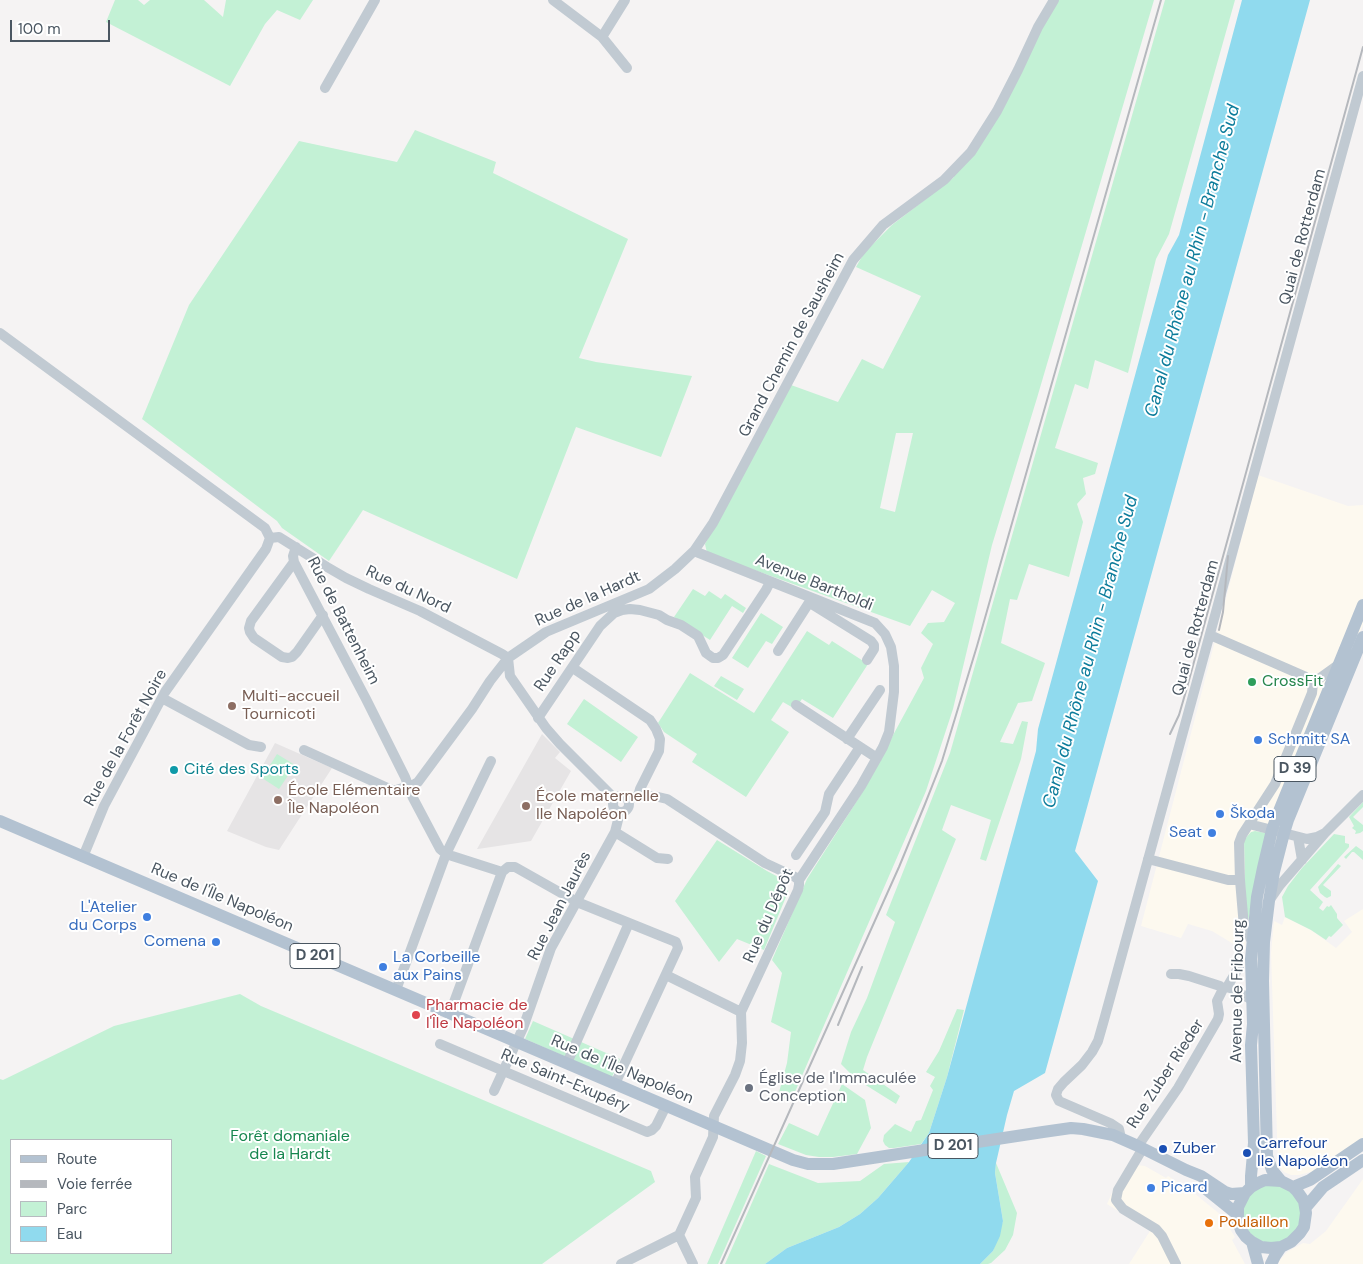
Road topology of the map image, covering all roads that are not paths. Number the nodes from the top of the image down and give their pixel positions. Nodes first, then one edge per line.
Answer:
1 (375, 0) edge
2 (553, 0) edge
3 (625, 0) edge
4 (1054, 0) edge
5 (602, 37) junction
6 (628, 68) dead end
7 (1363, 76) edge
8 (325, 88) dead end
9 (0, 333) edge
10 (270, 538) junction
11 (296, 547) junction
12 (694, 550) junction
13 (294, 562) junction
14 (770, 582) junction
15 (811, 601) junction
16 (1363, 605) edge
17 (323, 615) junction
18 (860, 617) junction
19 (851, 628) junction
20 (1210, 635) junction
21 (1363, 637) edge
22 (778, 651) dead end
23 (508, 658) junction
24 (867, 660) dead end
25 (1338, 665) junction
26 (573, 668) junction
27 (495, 674) junction
28 (510, 676) junction
29 (1313, 683) junction
30 (880, 690) dead end
31 (162, 698) junction
32 (796, 705) dead end
33 (538, 718) junction
34 (847, 739) junction
35 (260, 747) dead end
36 (860, 747) junction
37 (304, 750) dead end
38 (877, 758) junction
39 (491, 761) dead end
40 (408, 786) junction
41 (1363, 794) edge
42 (615, 798) junction
43 (633, 798) junction
44 (620, 812) junction
45 (0, 821) edge
46 (1249, 824) junction
47 (615, 832) junction
48 (1278, 832) junction
49 (1325, 833) junction
50 (1298, 837) junction
51 (446, 854) junction
52 (796, 855) dead end
53 (83, 856) junction
54 (668, 859) dead end
55 (1152, 860) junction
56 (1302, 860) junction
57 (502, 872) junction
58 (799, 880) junction
59 (1240, 880) junction
60 (1269, 901) junction
61 (577, 902) junction
62 (629, 923) junction
63 (1252, 941) junction
64 (1239, 967) dead end
65 (1171, 974) dead end
66 (666, 975) junction
67 (1225, 988) junction
68 (396, 990) junction
69 (1252, 1000) junction
70 (741, 1012) junction
71 (450, 1013) junction
72 (517, 1042) junction
73 (440, 1044) dead end
74 (567, 1064) junction
75 (504, 1072) junction
76 (615, 1084) junction
77 (494, 1091) dead end
78 (666, 1106) junction
79 (714, 1126) junction
80 (1121, 1138) junction
81 (1363, 1144) edge
82 (1141, 1147) junction
83 (1363, 1160) edge
84 (1186, 1170) junction
85 (1281, 1181) junction
86 (1293, 1187) junction
87 (1248, 1190) junction
88 (1306, 1207) junction
89 (1237, 1214) junction
90 (679, 1235) junction
91 (1252, 1242) junction
92 (1280, 1247) junction
93 (622, 1264) edge
94 (693, 1264) edge
95 (1176, 1264) edge
96 (1258, 1264) edge
97 (1272, 1264) edge

1 - 8 street
2 - 5 street
3 - 5 street
4 - 12 street, Grand Chemin de Sausheim
5 - 6 street
7 - 20 street, Quai de Rotterdam
9 - 10 street
10 - 11 street, Rue de Battenheim
10 - 31 street, Rue de la Forêt Noire
11 - 13 street, Rue de Battenheim
11 - 23 street, Rue du Nord
12 - 14 street, Avenue Bartholdi
12 - 23 street, Rue de la Hardt
13 - 17 street, Rue de Battenheim
13 - 17 street
14 - 15 street, Avenue Bartholdi
14 - 26 street, Rue Rapp
15 - 18 street, Avenue Bartholdi
15 - 19 street
15 - 22 street
16 - 25 main road, Avenue de Fribourg / D 39
17 - 40 street, Rue de Battenheim
18 - 19 street
18 - 38 street, Avenue Bartholdi
19 - 24 street
20 - 29 street
20 - 55 street, Quai de Rotterdam
21 - 48 main road, Avenue de Fribourg / D 39
23 - 27 street, Rue de la Hardt
23 - 28 street
25 - 29 street
25 - 48 main road, Avenue de Fribourg / D 39
26 - 33 street, Rue Rapp
26 - 43 street
27 - 28 street
27 - 40 street, Rue de la Hardt
28 - 33 street
29 - 46 street
30 - 34 street
31 - 35 street
31 - 53 street, Rue de la Forêt Noire
32 - 34 street
33 - 42 street
34 - 36 street
36 - 38 street
36 - 52 street
37 - 40 street
38 - 58 street, Rue du Dépôt
39 - 51 street
40 - 51 street, Rue de Battenheim
41 - 49 street
42 - 43 street
42 - 44 street
43 - 44 street
43 - 58 street
44 - 47 street, Rue Jean Jaurès
45 - 53 main road, Rue de l'Île Napoléon / D 201
46 - 48 street
46 - 59 street
47 - 54 street
47 - 61 street, Rue Jean Jaurès
48 - 50 street
48 - 60 main road, Avenue de Fribourg / D 39
48 - 63 main road, Avenue de Fribourg / D 39
49 - 50 street
49 - 56 street
50 - 56 street
51 - 57 street
51 - 68 street
53 - 68 main road, Rue de l'Île Napoléon / D 201
55 - 59 street
55 - 80 street, Quai de Rotterdam
56 - 60 street
57 - 61 street
57 - 71 street
58 - 70 street, Rue du Dépôt
59 - 63 street
60 - 85 main road, Avenue de Fribourg / D 39
61 - 62 street
61 - 72 street, Rue Jean Jaurès
62 - 66 street
62 - 74 street
63 - 69 main road, Avenue de Fribourg / D 39
64 - 67 street, Rue Zuber Rieder
65 - 67 street
66 - 70 street
66 - 76 street
67 - 69 street
67 - 82 street, Rue Zuber Rieder
68 - 71 main road, Rue de l'Île Napoléon / D 201
69 - 87 main road, Avenue de Fribourg / D 39
70 - 79 street
71 - 72 main road, Rue de l'Île Napoléon / D 201
72 - 74 main road, Rue de l'Île Napoléon / D 201
72 - 75 street, Rue Jean Jaurès
73 - 75 street, Rue Saint-Exupéry
74 - 76 main road, Rue de l'Île Napoléon / D 201
75 - 77 street, Rue Jean Jaurès
75 - 78 street, Rue Saint-Exupéry
76 - 78 main road, Rue de l'Île Napoléon / D 201
78 - 79 main road, Rue de l'Île Napoléon / D 201
79 - 80 main road, Rue de l'Île Napoléon / D 201
79 - 90 street
80 - 82 main road, D 201
81 - 86 main road
82 - 84 main road, D 201
82 - 95 street, Rue Zuber Rieder
83 - 88 main road
84 - 87 main road, D 201
84 - 89 main road, D 201
85 - 86 main road
85 - 87 main road
86 - 88 main road
87 - 89 main road
88 - 92 main road
89 - 91 main road
90 - 93 street
90 - 94 street
91 - 92 main road
91 - 96 main road
92 - 97 main road

